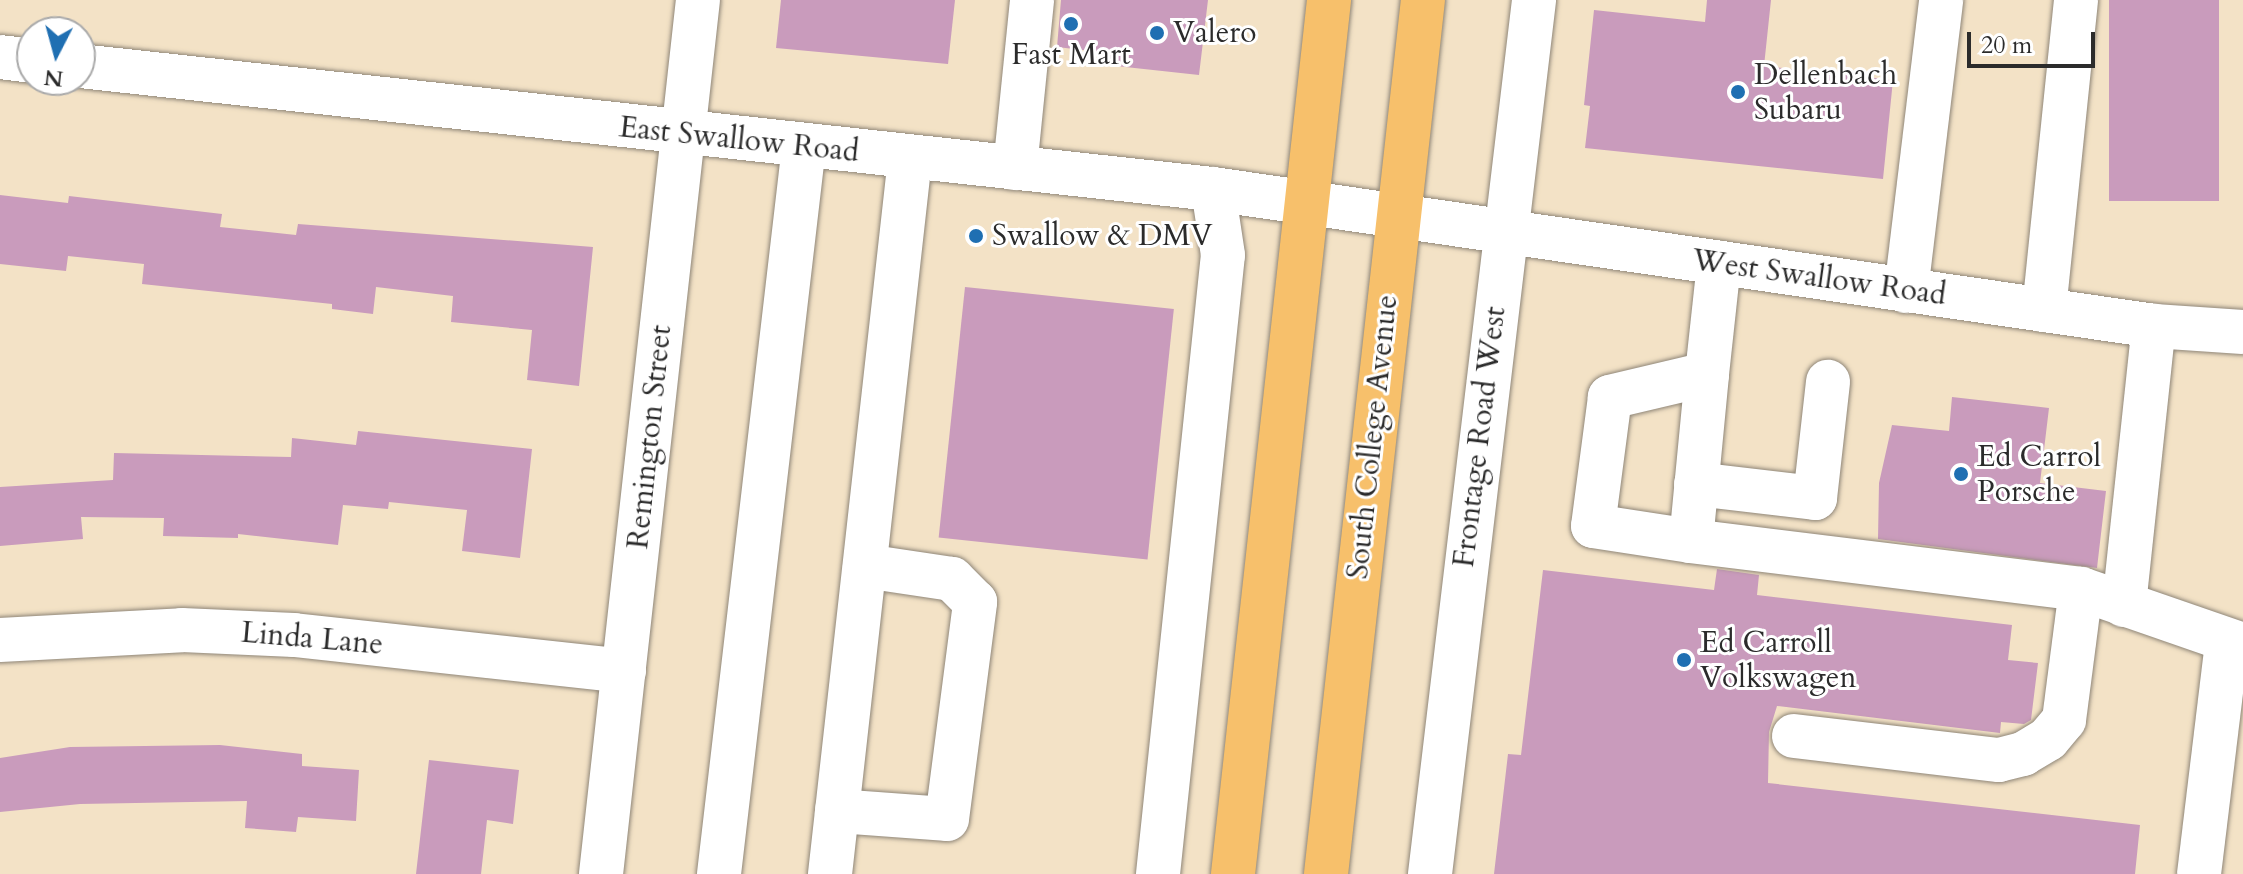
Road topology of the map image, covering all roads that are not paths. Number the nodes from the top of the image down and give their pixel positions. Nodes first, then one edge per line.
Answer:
1 (698, 0) edge
2 (1032, 0) edge
3 (1329, 0) edge
4 (1423, 0) edge
5 (1534, 0) edge
6 (1941, 0) edge
7 (2076, 0) edge
8 (96, 68) edge
9 (683, 134) junction
10 (804, 146) junction
11 (910, 158) junction
12 (1015, 168) junction
13 (1213, 189) junction
14 (1309, 205) junction
15 (1396, 219) junction
16 (1504, 232) junction
17 (1719, 263) junction
18 (1906, 291) junction
19 (2044, 310) junction
20 (2154, 326) junction
21 (2243, 332) edge
22 (1707, 374) junction
23 (1828, 382) dead end
24 (1696, 484) junction
25 (1691, 541) junction
26 (865, 566) junction
27 (2081, 589) junction
28 (2124, 605) junction
29 (0, 640) edge
30 (2235, 644) edge
31 (624, 671) junction
32 (1794, 736) dead end
33 (837, 811) junction
34 (2224, 827) edge
35 (601, 874) edge
36 (719, 874) edge
37 (830, 874) edge
38 (1158, 874) edge
39 (1233, 874) edge
40 (1326, 874) edge
41 (1430, 874) edge
42 (2199, 874) edge

1 - 9 street, Remington Street
2 - 12 street
3 - 14 highway
4 - 15 highway, South College Avenue
5 - 16 street, Frontage Road West
6 - 18 street
7 - 19 street
8 - 9 street, East Swallow Road
9 - 10 street, East Swallow Road
9 - 31 street, Remington Street
10 - 11 street, East Swallow Road
10 - 36 street
11 - 12 street, East Swallow Road
11 - 26 street
12 - 13 street, East Swallow Road
13 - 14 street, East Swallow Road
13 - 38 street
14 - 15 street, East Swallow Road
14 - 39 highway
15 - 16 street, West Swallow Road
15 - 40 highway, South College Avenue
16 - 17 street, West Swallow Road
16 - 41 street, Frontage Road West
17 - 18 street, West Swallow Road
17 - 22 street
18 - 19 street, West Swallow Road
19 - 20 street, West Swallow Road
20 - 21 street, West Swallow Road
20 - 28 street
22 - 24 street
22 - 25 street
23 - 24 street
24 - 25 street
25 - 27 street
26 - 33 street
26 - 33 street
27 - 28 street
27 - 32 street
28 - 30 street
29 - 31 street, Linda Lane
30 - 34 street
31 - 35 street, Remington Street
33 - 37 street
34 - 42 street

